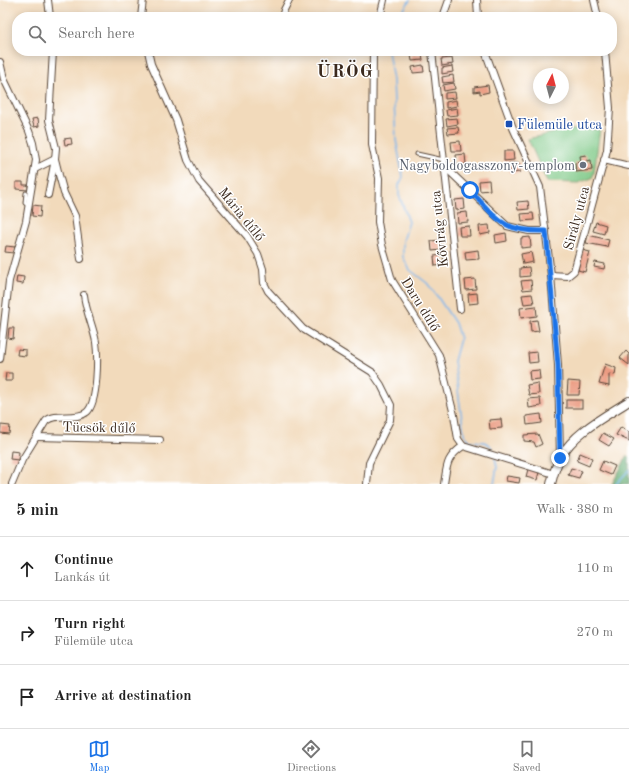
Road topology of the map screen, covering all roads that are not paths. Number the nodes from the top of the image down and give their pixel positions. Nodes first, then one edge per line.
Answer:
1 (48, 0) edge
2 (143, 0) edge
3 (289, 0) edge
4 (384, 0) edge
5 (449, 0) edge
6 (477, 0) edge
7 (594, 0) edge
8 (49, 12) edge
9 (141, 12) edge
10 (284, 12) edge
11 (381, 12) edge
12 (445, 12) edge
13 (478, 12) edge
14 (597, 12) edge
15 (53, 56) edge
16 (149, 56) edge
17 (373, 56) edge
18 (433, 56) edge
19 (487, 56) edge
20 (605, 56) edge
21 (0, 62) edge
22 (2, 80) edge
23 (417, 154) dead end
24 (55, 159) junction
25 (604, 160) junction
26 (444, 164) junction
27 (629, 166) edge
28 (35, 169) junction
29 (26, 193) dead end
30 (48, 195) dead end
31 (29, 206) junction
32 (546, 231) junction
33 (81, 259) dead end
34 (551, 275) junction
35 (84, 295) dead end
36 (460, 309) dead end
37 (0, 359) edge
38 (629, 401) edge
39 (37, 437) junction
40 (160, 440) dead end
41 (463, 446) junction
42 (560, 458) junction
43 (554, 474) junction
44 (12, 484) edge
45 (367, 484) edge
46 (444, 484) edge
47 (551, 484) edge

1 - 8 street
2 - 9 street
3 - 10 street
4 - 11 street
5 - 12 street
6 - 13 street
7 - 14 street
15 - 24 street
16 - 45 street, Mária dűlő
17 - 41 street, Daru dűlő
18 - 26 street, Kővirág utca
19 - 32 street
20 - 25 street, Sirály utca
21 - 22 street
22 - 28 street
23 - 26 lane
24 - 28 street
24 - 30 street
24 - 33 street
25 - 27 street
25 - 34 street, Sirály utca
26 - 32 street
26 - 36 street, Kővirág utca
28 - 31 street
29 - 31 lane
31 - 37 street
32 - 34 street
34 - 42 street
35 - 39 street
38 - 42 main road
39 - 40 street, Tücsök dűlő
39 - 44 street
41 - 43 street
41 - 46 street
42 - 43 main road
43 - 47 main road

